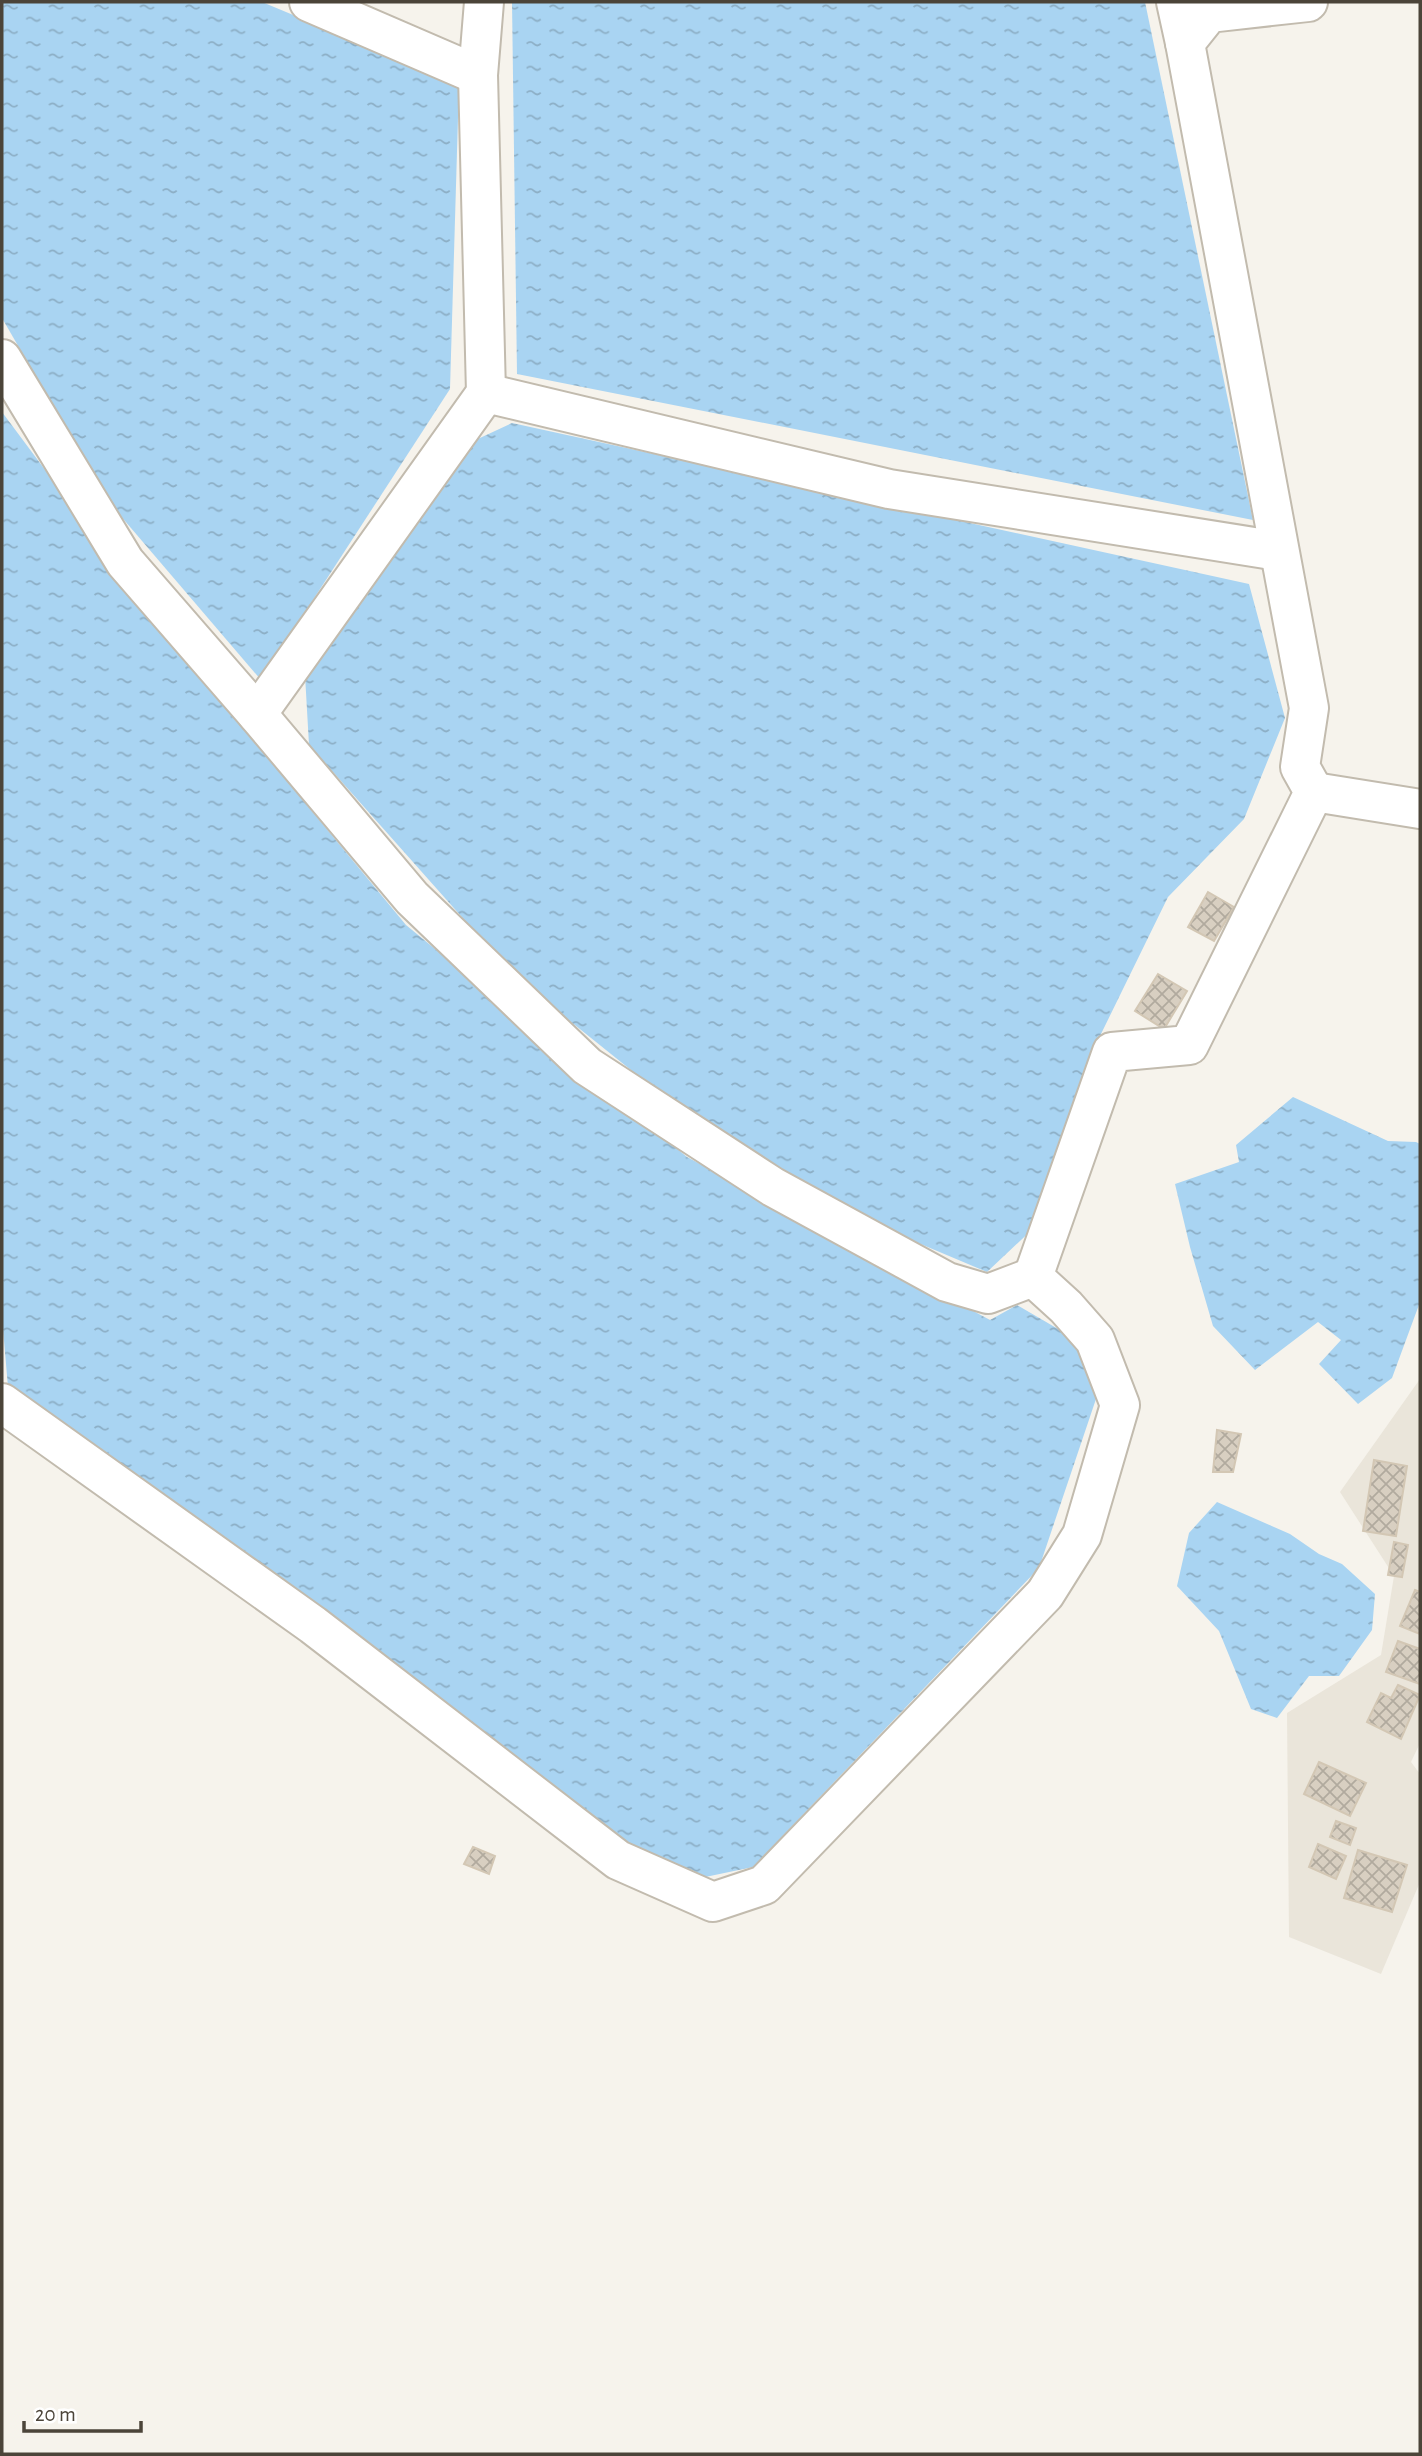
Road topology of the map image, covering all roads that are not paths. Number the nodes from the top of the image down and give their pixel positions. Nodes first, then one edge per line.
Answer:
1 (309, 2) edge
2 (484, 2) edge
3 (1176, 2) edge
4 (1308, 2) edge
5 (1185, 43) junction
6 (478, 75) junction
7 (5, 374) edge
8 (486, 393) junction
9 (1279, 551) junction
10 (257, 714) junction
11 (1314, 792) junction
12 (1420, 808) edge
13 (1033, 1277) junction
14 (2, 1403) edge

1 - 6 lane
2 - 6 lane
3 - 5 lane
4 - 5 lane
5 - 9 lane
6 - 8 lane
7 - 10 lane
8 - 9 lane
8 - 10 lane
9 - 11 lane
10 - 13 lane
11 - 12 lane
11 - 13 lane
13 - 14 lane

